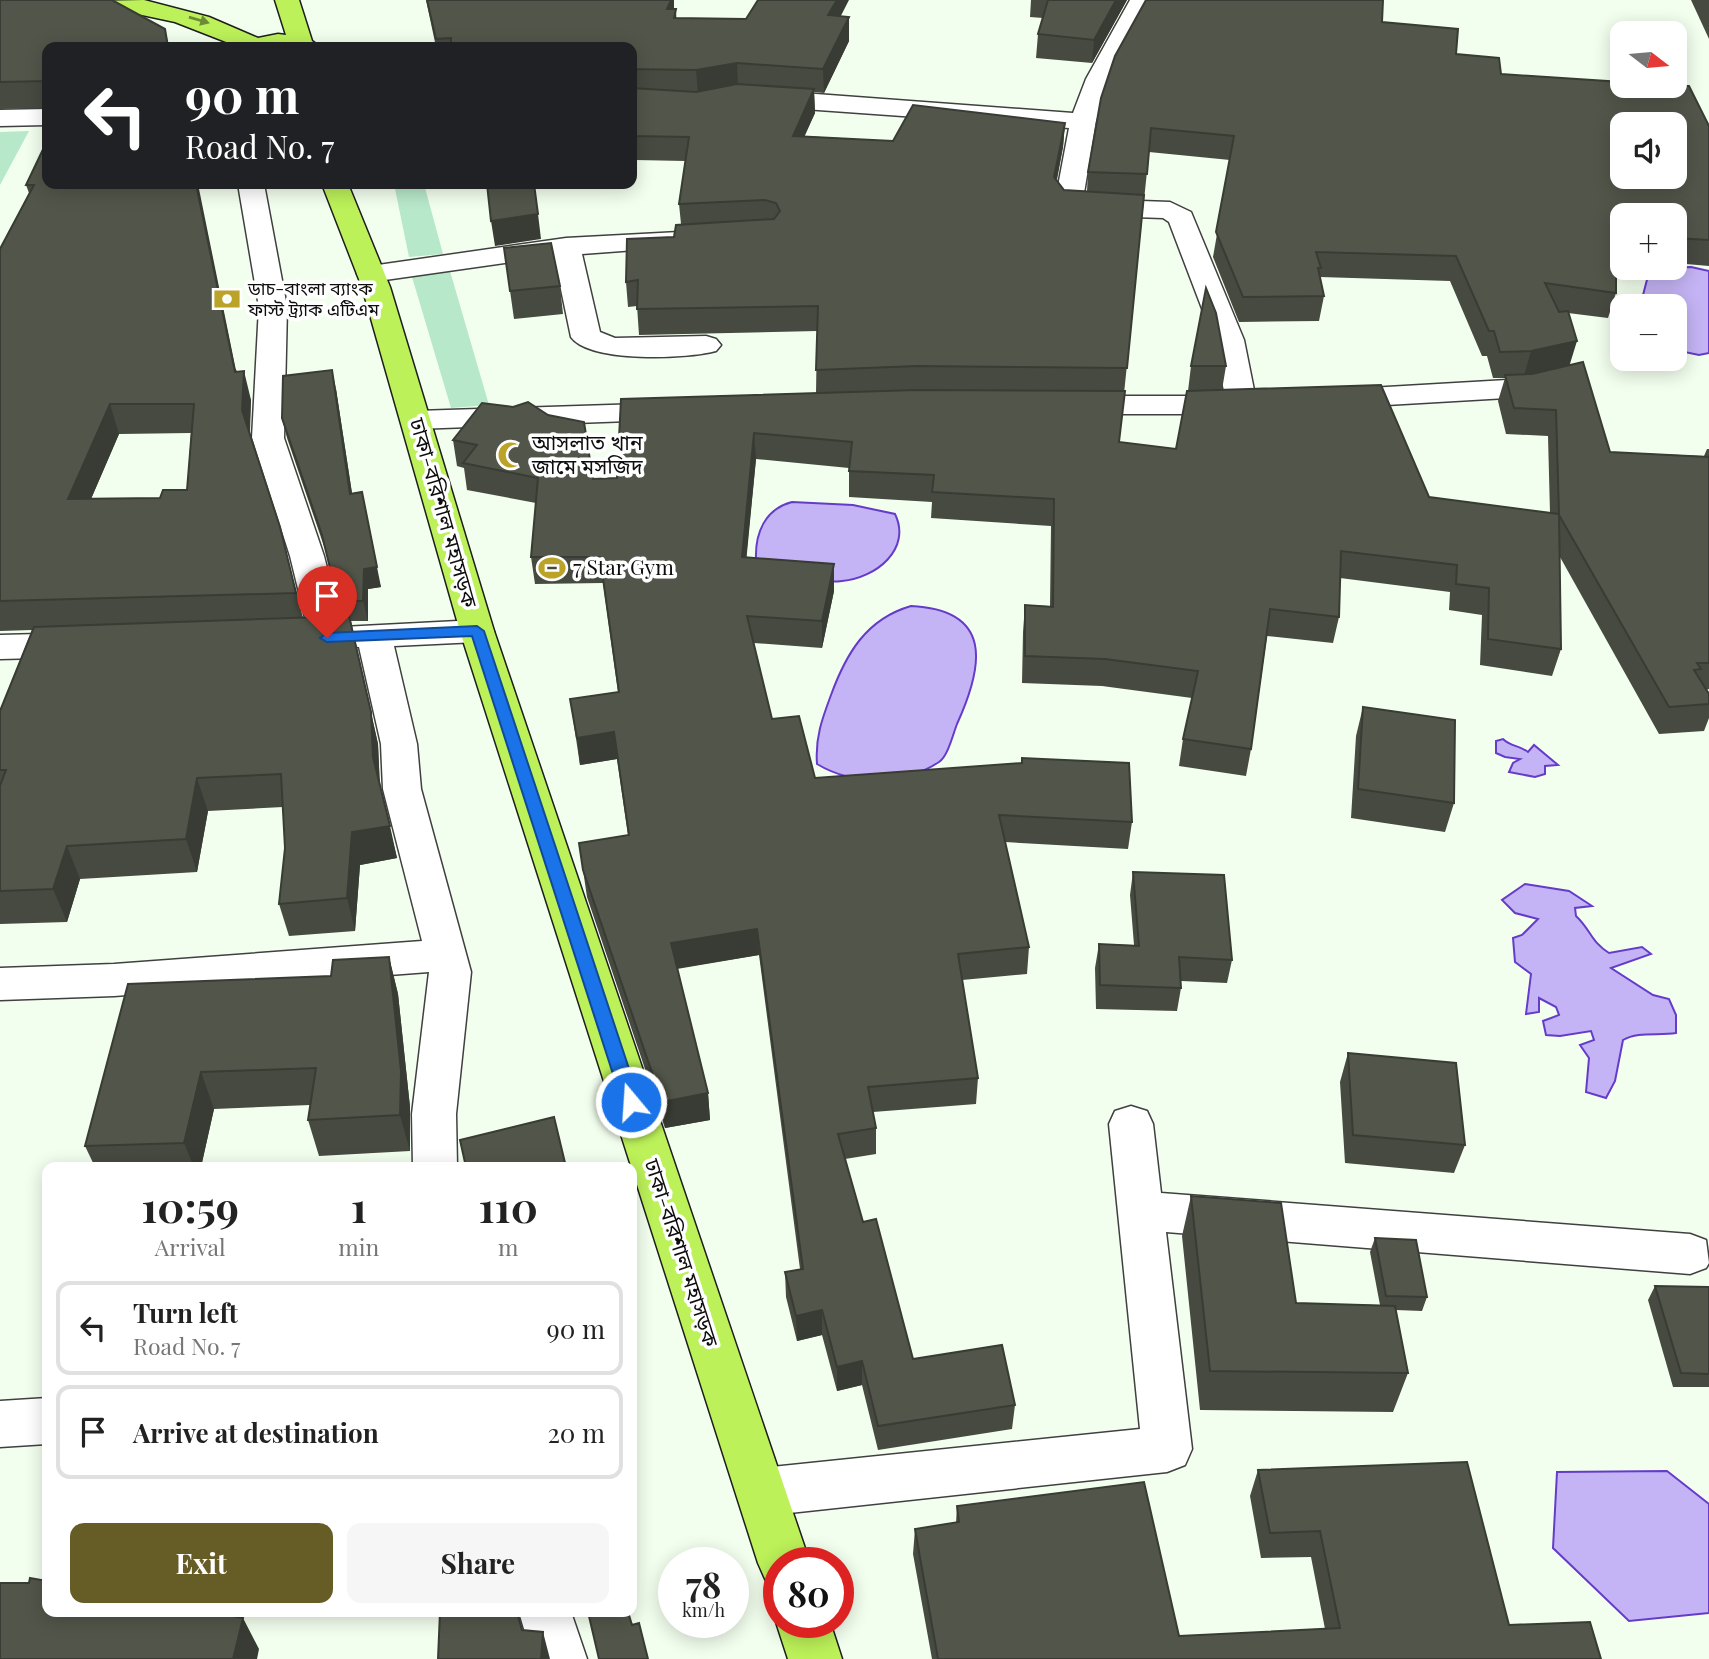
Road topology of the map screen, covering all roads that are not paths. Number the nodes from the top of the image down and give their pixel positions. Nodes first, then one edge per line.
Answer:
1 (107, 0) edge
2 (287, 0) edge
3 (1142, 0) edge
4 (261, 28) edge
5 (190, 42) edge
6 (295, 42) edge
7 (303, 42) edge
8 (738, 97) edge
9 (42, 117) edge
10 (0, 118) edge
11 (1083, 121) junction
12 (252, 189) edge
13 (337, 189) edge
14 (699, 239) edge
15 (566, 246) junction
16 (371, 274) junction
17 (706, 345) dead end
18 (1579, 376) edge
19 (1309, 401) edge
20 (1040, 405) edge
21 (708, 411) edge
22 (416, 419) junction
23 (477, 631) junction
24 (374, 635) junction
25 (111, 644) edge
26 (0, 647) edge
27 (445, 956) junction
28 (0, 984) edge
29 (1130, 1124) dead end
30 (435, 1162) edge
31 (1140, 1211) junction
32 (1690, 1254) dead end
33 (42, 1421) edge
34 (0, 1424) edge
35 (761, 1492) junction
36 (779, 1547) edge
37 (547, 1617) edge
38 (808, 1638) edge
39 (560, 1659) edge
40 (815, 1659) edge

1 -> 4 highway
1 - 5 highway
2 - 7 highway
3 - 11 street
4 - 6 highway
8 - 11 street
9 - 10 street
11 - 20 street
12 - 24 street
13 - 16 highway, ঢাকা-বরিশাল মহাসড়ক
14 - 15 street
15 - 16 street
15 - 17 street
16 - 22 highway, ঢাকা-বরিশাল মহাসড়ক
18 - 19 street
21 - 22 street
22 - 23 highway, ঢাকা-বরিশাল মহাসড়ক
23 - 24 street
23 - 35 highway, ঢাকা-বরিশাল মহাসড়ক
24 - 27 street
25 - 26 street
27 - 28 street
27 - 30 street
29 - 31 street
31 - 32 street
31 - 35 street
33 - 34 street
35 - 36 highway, ঢাকা-বরিশাল মহাসড়ক
37 - 39 street
38 - 40 highway

